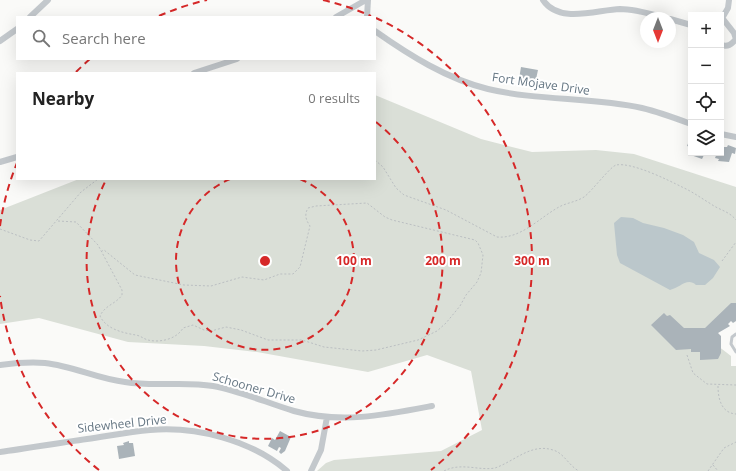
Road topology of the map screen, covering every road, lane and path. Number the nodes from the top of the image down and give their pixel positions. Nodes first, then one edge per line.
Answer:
1 (48, 0) edge
2 (367, 0) edge
3 (543, 0) edge
4 (729, 0) edge
5 (645, 12) edge
6 (31, 16) edge
7 (338, 16) edge
8 (367, 16) edge
9 (724, 16) edge
10 (676, 21) edge
11 (724, 22) edge
12 (688, 24) edge
13 (16, 30) edge
14 (376, 32) edge
15 (0, 41) edge
16 (724, 46) edge
17 (234, 60) edge
18 (197, 72) edge
19 (688, 123) edge
20 (724, 135) edge
21 (736, 137) edge
22 (16, 157) edge
23 (376, 161) edge
24 (0, 162) edge
25 (97, 180) edge
26 (736, 220) edge
27 (58, 221) junction
28 (0, 229) edge
29 (736, 242) edge
30 (102, 251) junction
31 (722, 261) dead end
32 (736, 334) edge
33 (736, 352) edge
34 (687, 355) dead end
35 (0, 365) edge
36 (718, 385) junction
37 (736, 385) edge
38 (432, 406) dead end
39 (736, 414) edge
40 (327, 418) junction
41 (736, 442) edge
42 (0, 452) edge
43 (712, 464) junction
44 (287, 471) edge
45 (311, 471) edge
46 (444, 471) edge
47 (579, 471) edge
48 (708, 471) edge
49 (718, 471) edge

1 - 6 street
2 - 7 street
2 - 8 street
3 - 5 street
4 - 9 street
10 - 12 street
11 - 16 street
13 - 15 street
14 - 19 street, Fort Mojave Drive
17 - 18 street
20 - 21 street
22 - 24 street
23 - 26 path
25 - 27 path
27 - 28 path
27 - 30 path
29 - 31 path
30 - 30 path
32 - 33 lane
34 - 36 path
35 - 40 street, Schooner Drive
36 - 37 path
36 - 39 path
38 - 40 street, Schooner Drive
40 - 45 street
41 - 43 path
42 - 44 street, Sidewheel Drive
43 - 48 path
43 - 49 path
46 - 47 path

